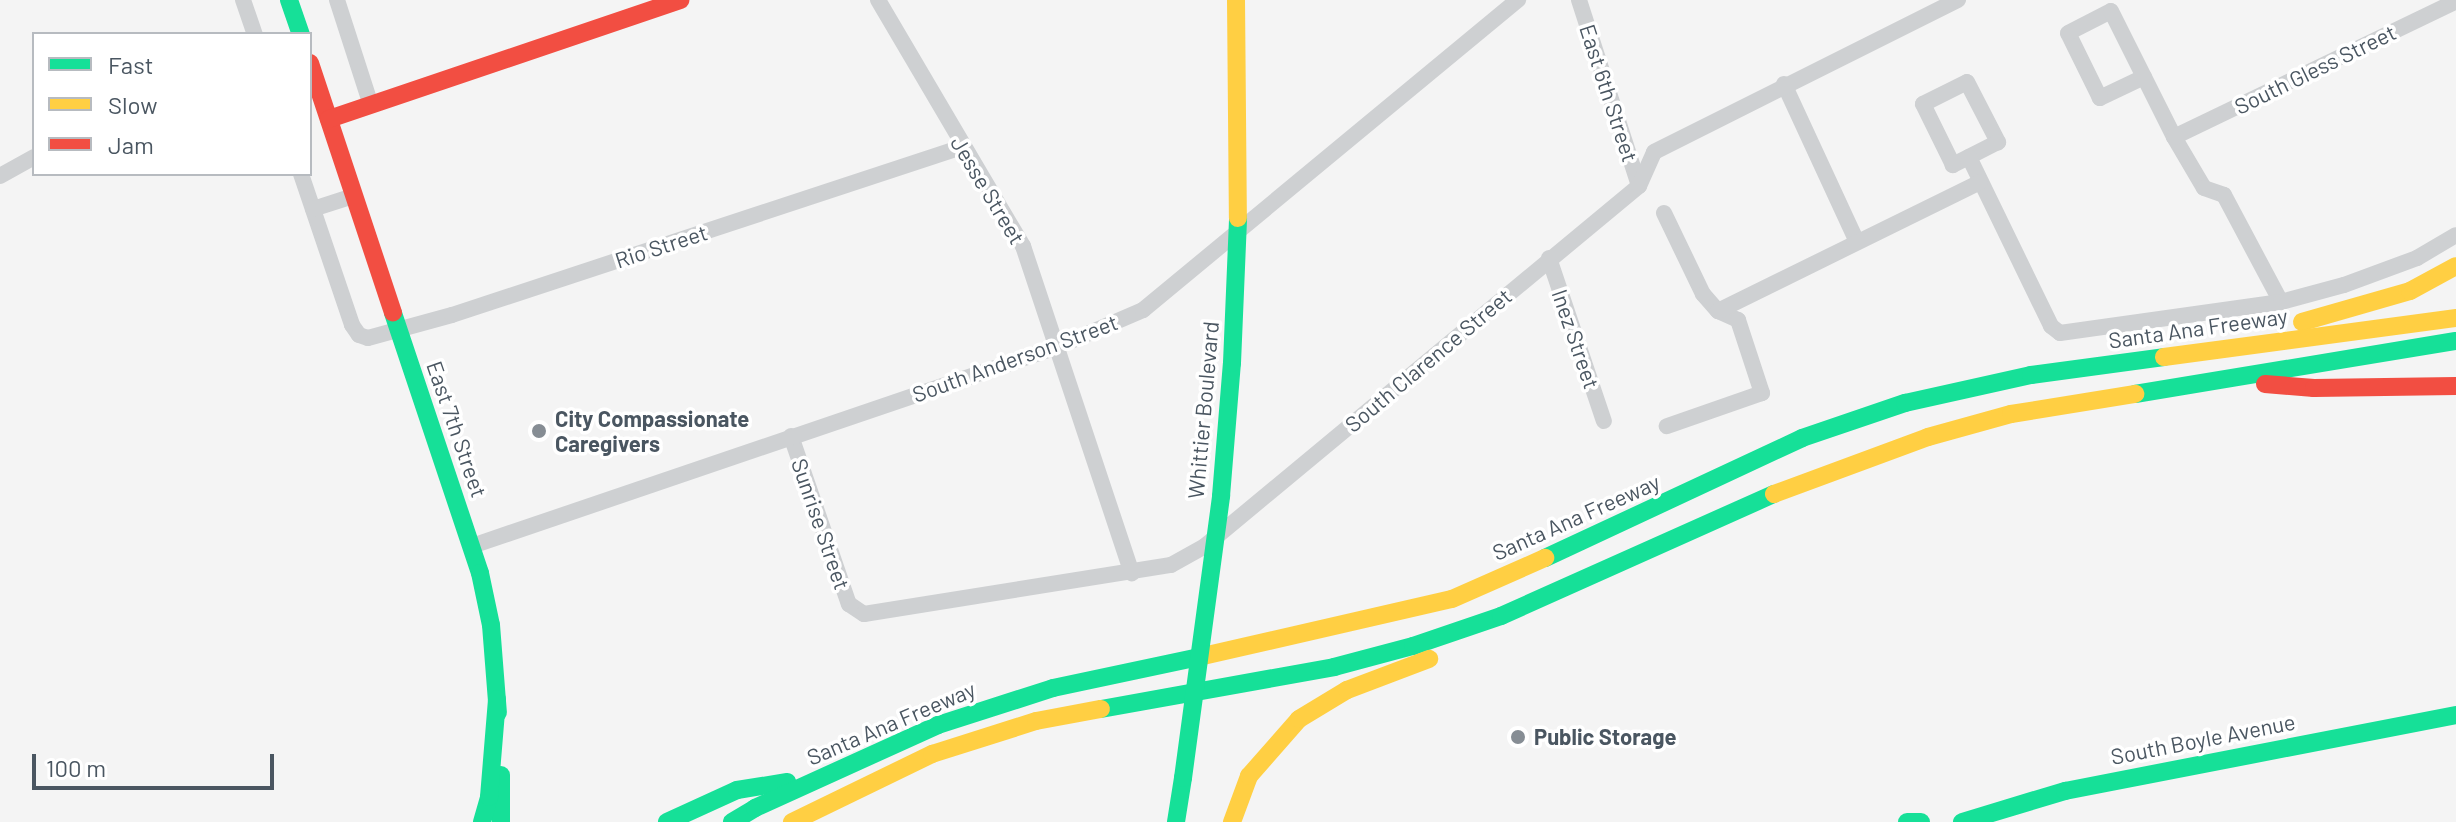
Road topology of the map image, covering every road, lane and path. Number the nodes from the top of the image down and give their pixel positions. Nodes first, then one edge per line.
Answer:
1 (243, 0) edge
2 (337, 0) edge
3 (680, 0) edge
4 (878, 0) edge
5 (1236, 0) edge
6 (1518, 0) edge
7 (1579, 0) edge
8 (1958, 0) edge
9 (2456, 1) edge
10 (253, 32) edge
11 (312, 69) edge
12 (2144, 77) junction
13 (1784, 84) junction
14 (371, 105) junction
15 (329, 119) junction
16 (2174, 137) junction
17 (962, 147) junction
18 (1969, 157) junction
19 (32, 158) edge
20 (0, 176) edge
21 (302, 176) edge
22 (1980, 182) junction
23 (1639, 186) junction
24 (353, 196) junction
25 (313, 209) junction
26 (1664, 213) dead end
27 (2456, 235) edge
28 (1857, 242) junction
29 (1549, 258) junction
30 (2456, 266) edge
31 (2281, 302) junction
32 (1718, 311) junction
33 (2456, 318) edge
34 (398, 332) junction
35 (2456, 341) edge
36 (1057, 347) junction
37 (2031, 375) junction
38 (2225, 380) junction
39 (2456, 386) edge
40 (1604, 421) dead end
41 (1667, 426) dead end
42 (791, 436) junction
43 (472, 546) junction
44 (1132, 573) junction
45 (854, 610) joint
46 (1501, 616) junction
47 (497, 699) junction
48 (2456, 715) edge
49 (824, 777) junction
50 (482, 822) edge
51 (501, 822) edge
52 (667, 822) edge
53 (732, 822) edge
54 (792, 822) edge
55 (1176, 822) edge
56 (1232, 822) edge
57 (1907, 822) edge
58 (1921, 822) edge
59 (1962, 822) edge

1 - 10 street
2 - 14 street
3 - 14 main road
4 - 17 street, Jesse Street
5 - 55 main road, Whittier Boulevard, bridge
6 - 36 street, South Anderson Street
7 - 23 street, East 6th Street
8 - 13 street, South Clarence Street
9 - 16 street, South Gless Street
11 - 15 main road, East 7th Street
12 - 12 street
12 - 16 street
13 - 23 street, South Clarence Street
13 - 28 street
14 - 15 main road
15 - 24 main road, East 7th Street
16 - 31 street
17 - 34 street, Rio Street
17 - 36 street, Jesse Street
18 - 18 street
18 - 22 street
19 - 20 street
21 - 25 street
22 - 28 street
22 - 31 street
23 - 29 street, South Clarence Street
24 - 25 street
24 - 34 main road, East 7th Street
25 - 34 street, Rio Street
26 - 32 street
27 - 31 street
28 - 32 street
29 - 40 street, Inez Street
29 - 44 street, South Clarence Street
30 - 37 main road
32 - 41 street
33 - 37 main road, Santa Ana Freeway
34 - 43 main road, East 7th Street
35 - 38 main road, Santa Ana Freeway
36 - 42 street, South Anderson Street
36 - 44 street, Jesse Street
37 - 49 main road, Santa Ana Freeway
38 - 39 main road
38 - 46 main road, Santa Ana Freeway
42 - 43 street, South Anderson Street
42 - 45 street, Sunrise Street
43 - 47 main road, East 7th Street
44 - 45 street, South Clarence Street
46 - 54 main road, Santa Ana Freeway
46 - 56 main road
47 - 50 main road
47 - 51 main road, East 7th Street
48 - 59 main road, South Boyle Avenue
49 - 52 main road
49 - 53 main road, Santa Ana Freeway
57 - 58 main road

